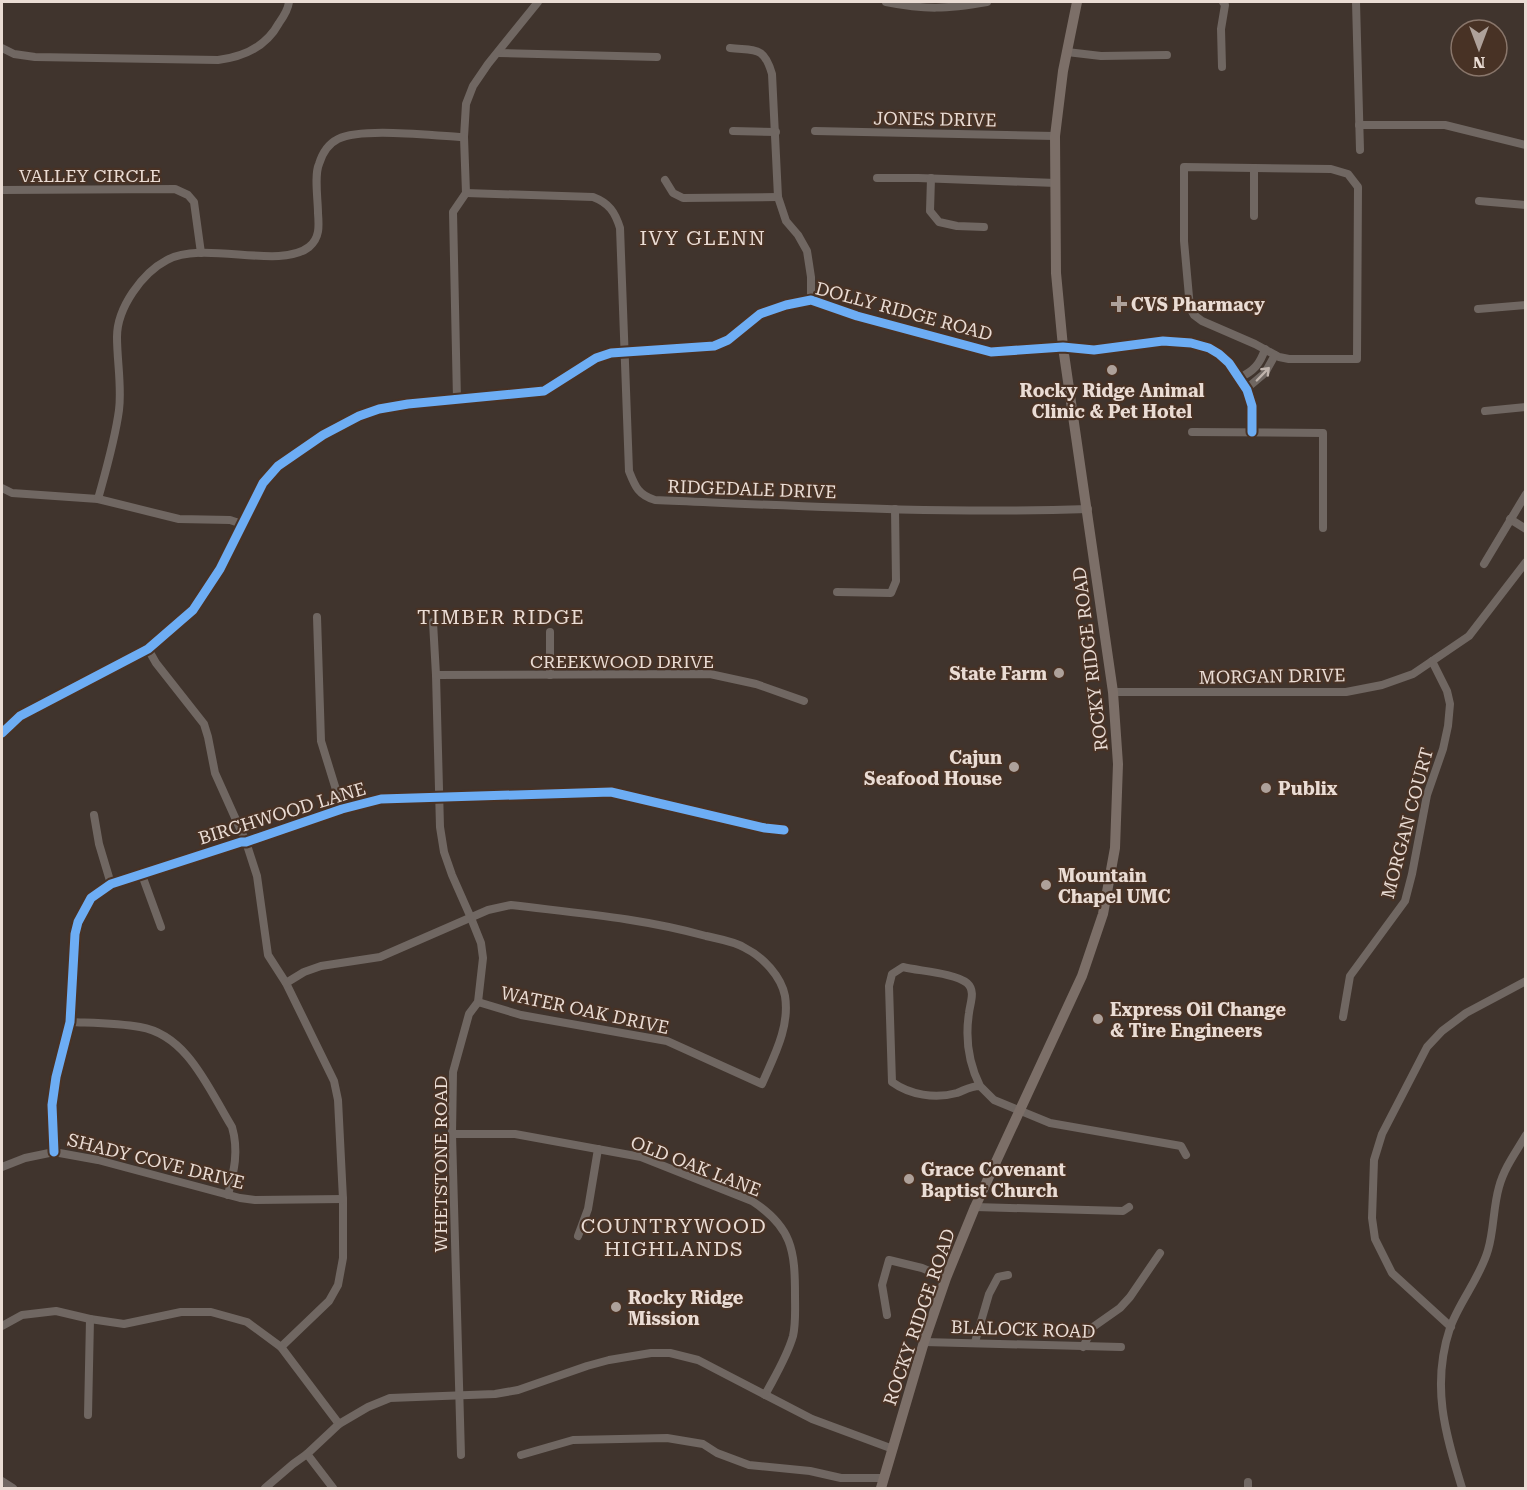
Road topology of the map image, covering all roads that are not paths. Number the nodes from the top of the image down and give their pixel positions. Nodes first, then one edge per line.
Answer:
1 (289, 2) edge
2 (538, 2) edge
3 (886, 2) edge
4 (987, 2) edge
5 (1077, 2) edge
6 (1223, 2) edge
7 (1356, 2) edge
8 (2, 48) edge
9 (730, 48) dead end
10 (498, 52) junction
11 (1067, 52) junction
12 (1167, 55) dead end
13 (657, 57) dead end
14 (1222, 67) dead end
15 (1359, 125) junction
16 (733, 130) dead end
17 (815, 131) dead end
18 (776, 132) junction
19 (1055, 136) junction
20 (464, 137) junction
21 (1526, 145) edge
22 (1360, 150) dead end
23 (1254, 168) junction
24 (877, 178) dead end
25 (931, 178) junction
26 (665, 180) dead end
27 (1056, 183) junction
28 (2, 190) edge
29 (466, 193) junction
30 (778, 197) junction
31 (1479, 201) dead end
32 (1526, 205) edge
33 (1254, 216) dead end
34 (984, 227) dead end
35 (201, 253) junction
36 (811, 300) junction
37 (1526, 305) edge
38 (1478, 309) dead end
39 (1063, 347) junction
40 (1265, 350) junction
41 (625, 353) junction
42 (1275, 355) junction
43 (1239, 378) junction
44 (1246, 389) junction
45 (457, 400) junction
46 (1526, 406) edge
47 (1485, 411) dead end
48 (1192, 432) dead end
49 (1252, 432) junction
50 (2, 488) edge
51 (1526, 494) edge
52 (98, 499) junction
53 (895, 509) junction
54 (1088, 509) junction
55 (1510, 519) junction
56 (242, 524) junction
57 (1323, 528) dead end
58 (1526, 529) edge
59 (1526, 562) edge
60 (1484, 564) dead end
61 (837, 592) dead end
62 (317, 617) dead end
63 (433, 622) dead end
64 (549, 632) dead end
65 (148, 649) junction
66 (1432, 661) junction
67 (436, 675) junction
68 (550, 675) junction
69 (1113, 692) junction
70 (804, 701) dead end
71 (2, 733) edge
72 (439, 798) junction
73 (342, 809) junction
74 (94, 814) dead end
75 (784, 830) dead end
76 (246, 842) junction
77 (142, 875) junction
78 (111, 884) junction
79 (471, 918) junction
80 (161, 927) dead end
81 (1526, 981) edge
82 (286, 983) junction
83 (478, 1002) junction
84 (1343, 1017) dead end
85 (70, 1022) junction
86 (980, 1086) junction
87 (1020, 1110) junction
88 (452, 1134) junction
89 (1526, 1135) edge
90 (598, 1149) junction
91 (54, 1152) junction
92 (1186, 1155) dead end
93 (2, 1167) edge
94 (228, 1195) junction
95 (342, 1199) junction
96 (975, 1207) junction
97 (1129, 1207) dead end
98 (578, 1236) dead end
99 (1160, 1253) dead end
100 (1008, 1275) dead end
101 (946, 1278) junction
102 (887, 1315) dead end
103 (90, 1319) junction
104 (2, 1326) edge
105 (1451, 1327) junction
106 (924, 1342) junction
107 (975, 1342) junction
108 (281, 1347) junction
109 (1083, 1347) junction
110 (1121, 1347) dead end
111 (460, 1395) junction
112 (765, 1395) junction
113 (88, 1415) dead end
114 (339, 1425) junction
115 (892, 1449) junction
116 (307, 1454) junction
117 (461, 1455) dead end
118 (521, 1455) dead end
119 (2, 1481) edge
120 (882, 1483) edge
121 (13, 1488) edge
122 (265, 1488) edge
123 (333, 1488) edge
124 (1462, 1488) edge

1 - 8 street
2 - 10 street
3 - 4 street
5 - 11 main road, ROCKY RIDGE ROAD
6 - 14 street
7 - 15 street
9 - 18 street
10 - 13 street
10 - 20 street
11 - 12 street
11 - 19 main road, ROCKY RIDGE ROAD
15 - 21 street
15 - 22 street
16 - 18 street
17 - 19 street, JONES DRIVE
18 - 30 street
19 - 27 main road, ROCKY RIDGE ROAD
20 - 29 street
20 - 35 street
23 - 33 street
23 - 40 street
23 - 42 street
24 - 25 street
25 - 27 street
25 - 34 street
26 - 30 street
27 - 39 main road, ROCKY RIDGE ROAD
28 - 35 street, VALLEY CIRCLE
29 - 41 street, RIDGEDALE DRIVE
29 - 45 street
30 - 36 street
31 - 32 street
35 - 52 street
36 - 39 street, DOLLY RIDGE ROAD
36 - 41 street, DOLLY RIDGE ROAD
37 - 38 street
39 - 43 street, DOLLY RIDGE ROAD
39 - 54 main road, ROCKY RIDGE ROAD
40 - 42 street
40 - 43 street
41 - 45 street, DOLLY RIDGE ROAD
41 - 53 street, RIDGEDALE DRIVE
44 -> 42 street
43 - 44 street, DOLLY RIDGE ROAD
44 - 49 street, DOLLY RIDGE ROAD
45 - 56 street, DOLLY RIDGE ROAD
46 - 47 street
48 - 49 street
49 - 57 street
50 - 52 street
51 - 55 street
52 - 56 street
53 - 54 street, RIDGEDALE DRIVE
53 - 61 street
54 - 69 main road, ROCKY RIDGE ROAD
55 - 58 street
55 - 60 street
56 - 65 street, DOLLY RIDGE ROAD
59 - 66 street, MORGAN DRIVE
62 - 73 street
63 - 67 street, WHETSTONE ROAD
64 - 68 street
65 - 71 street, DOLLY RIDGE ROAD
65 - 76 street
66 - 69 street, MORGAN DRIVE
66 - 84 street, MORGAN COURT
67 - 68 street, CREEKWOOD DRIVE
67 - 72 street, WHETSTONE ROAD
68 - 70 street, CREEKWOOD DRIVE
69 - 87 main road, ROCKY RIDGE ROAD
72 - 73 street, BIRCHWOOD LANE
72 - 75 street, BIRCHWOOD LANE
72 - 79 street, WHETSTONE ROAD
73 - 76 street, BIRCHWOOD LANE
74 - 78 street
76 - 77 street, BIRCHWOOD LANE
76 - 82 street
77 - 78 street, BIRCHWOOD LANE
77 - 80 street
78 - 85 street, BIRCHWOOD LANE
79 - 82 street, WATER OAK DRIVE
79 - 83 street, WHETSTONE ROAD
79 - 83 street, WATER OAK DRIVE
81 - 105 street
82 - 95 street
83 - 88 street, WHETSTONE ROAD
85 - 91 street, BIRCHWOOD LANE
85 - 94 street
86 - 86 street
86 - 87 street
87 - 92 street
87 - 96 main road, ROCKY RIDGE ROAD
88 - 90 street, OLD OAK LANE
88 - 111 street, WHETSTONE ROAD
89 - 105 street
90 - 98 street
90 - 112 street, OLD OAK LANE
91 - 93 street, SHADY COVE DRIVE
91 - 94 street, SHADY COVE DRIVE
94 - 95 street, SHADY COVE DRIVE
95 - 108 street
96 - 97 street
96 - 101 main road, ROCKY RIDGE ROAD
99 - 109 street
100 - 107 street
101 - 102 street
101 - 106 main road, ROCKY RIDGE ROAD
103 - 104 street
103 - 108 street
103 - 113 street
105 - 124 street
106 - 107 street, BLALOCK ROAD
106 - 115 main road, ROCKY RIDGE ROAD
107 - 109 street, BLALOCK ROAD
108 - 114 street
109 - 110 street, BLALOCK ROAD
111 - 112 street
111 - 114 street
111 - 117 street, WHETSTONE ROAD
112 - 115 street
114 - 116 street
115 - 120 main road, ROCKY RIDGE ROAD
116 - 122 street
116 - 123 street
118 - 120 street
119 - 121 street

